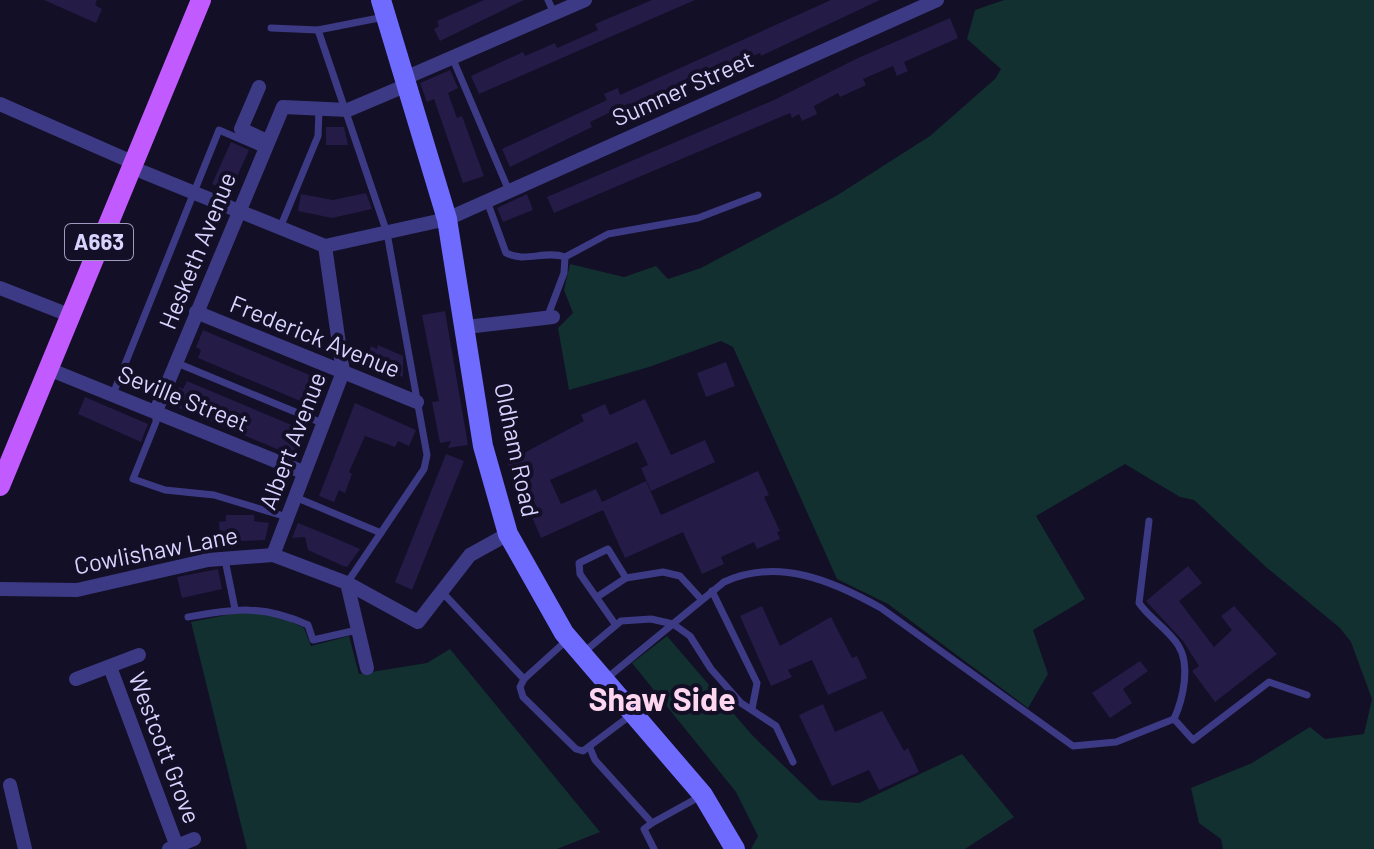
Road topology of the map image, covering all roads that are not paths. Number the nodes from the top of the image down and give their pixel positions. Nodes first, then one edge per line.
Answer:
1 (201, 0) edge
2 (585, 0) edge
3 (937, 0) edge
4 (551, 7) edge
5 (383, 8) edge
6 (271, 28) dead end
7 (318, 30) junction
8 (452, 57) junction
9 (406, 82) junction
10 (259, 87) dead end
11 (0, 104) edge
12 (319, 109) junction
13 (348, 110) junction
14 (265, 145) junction
15 (138, 167) junction
16 (509, 191) junction
17 (193, 193) junction
18 (758, 195) dead end
19 (487, 201) junction
20 (239, 211) junction
21 (447, 219) junction
22 (280, 228) junction
23 (387, 233) junction
24 (325, 246) junction
25 (565, 257) junction
26 (0, 288) edge
27 (196, 312) junction
28 (69, 315) junction
29 (550, 317) joint
30 (466, 327) junction
31 (177, 363) junction
32 (46, 368) junction
33 (343, 372) junction
34 (113, 394) junction
35 (417, 402) junction
36 (156, 411) junction
37 (323, 423) junction
38 (303, 472) junction
39 (0, 486) edge
40 (294, 496) junction
41 (287, 517) junction
42 (1149, 521) dead end
43 (381, 533) junction
44 (508, 534) junction
45 (273, 555) junction
46 (225, 558) junction
47 (626, 578) junction
48 (347, 583) junction
49 (0, 589) edge
50 (441, 591) junction
51 (712, 591) junction
52 (597, 597) junction
53 (701, 599) junction
54 (235, 609) junction
55 (188, 617) dead end
56 (615, 624) junction
57 (673, 624) junction
58 (358, 630) junction
59 (575, 646) junction
60 (139, 655) dead end
61 (110, 667) junction
62 (367, 668) dead end
63 (76, 679) dead end
64 (524, 679) junction
65 (605, 679) junction
66 (1307, 695) dead end
67 (752, 709) junction
68 (633, 712) junction
69 (1174, 719) junction
70 (590, 748) junction
71 (793, 762) dead end
72 (10, 785) dead end
73 (703, 795) junction
74 (652, 823) junction
75 (194, 839) dead end
76 (172, 847) edge
77 (25, 849) edge
78 (654, 849) edge
79 (735, 849) edge

1 - 15 main road, A663
2 - 4 street
3 - 16 street, Sumner Street
4 - 8 street
5 - 7 lane
5 - 9 main road, Oldham Road
6 - 7 lane
7 - 13 lane
8 - 9 street
8 - 16 lane
9 - 13 street
9 - 21 main road, Oldham Road
10 - 14 street
11 - 15 street
12 - 13 street
12 - 14 street, Hesketh Avenue
12 - 22 lane
13 - 23 lane
14 - 17 lane
14 - 20 street, Hesketh Avenue
15 - 17 street
15 - 28 main road, A663
16 - 19 street, Sumner Street
17 - 20 street
17 - 34 lane
18 - 25 lane
19 - 21 street, Sumner Street
19 - 25 lane
20 - 22 street
20 - 27 street, Hesketh Avenue
21 - 23 street, Sumner Street
21 - 30 main road, Oldham Road
22 - 24 street
23 - 24 street, Sumner Street
23 - 35 lane
24 - 33 street, Albert Avenue
25 - 29 lane
26 - 28 street
27 - 31 street, Hesketh Avenue
27 - 33 street, Frederick Avenue
28 - 32 main road, A663
29 - 30 street
30 - 44 main road, Oldham Road
31 - 36 street, Hesketh Avenue
31 - 37 lane
32 - 34 street, Seville Street
32 - 39 main road, A663
33 - 35 street, Frederick Avenue
33 - 37 street, Albert Avenue
34 - 36 street, Seville Street
35 - 43 lane
36 - 38 street, Seville Street
36 - 41 lane
37 - 38 street, Albert Avenue
38 - 40 street, Albert Avenue
40 - 41 street, Albert Avenue
40 - 43 lane
41 - 45 street, Albert Avenue
42 - 69 lane
43 - 48 lane
44 - 50 street, Cowlishaw Lane
44 - 59 main road, Oldham Road
45 - 46 street, Cowlishaw Lane
45 - 48 street, Cowlishaw Lane
46 - 49 street, Cowlishaw Lane
46 - 54 lane
47 - 52 lane
47 - 52 lane
47 - 53 lane
48 - 50 street, Cowlishaw Lane
48 - 58 street
50 - 64 lane
51 - 53 lane
51 - 67 lane
51 - 69 lane
52 - 56 lane
53 - 57 lane
54 - 55 lane
54 - 58 lane
56 - 57 lane
56 - 59 lane
57 - 65 lane
57 - 67 lane
58 - 62 street
59 - 64 lane
59 - 65 main road, Oldham Road
60 - 61 street, Westcott Grove
61 - 63 street, Westcott Grove
61 - 76 street, Westcott Grove
64 - 70 lane
65 - 68 main road, Oldham Road
66 - 69 lane
67 - 71 lane
68 - 70 lane
68 - 73 main road, Oldham Road
70 - 74 lane
72 - 77 street
73 - 74 lane
73 - 79 main road, Oldham Road
74 - 78 lane
75 - 76 street

